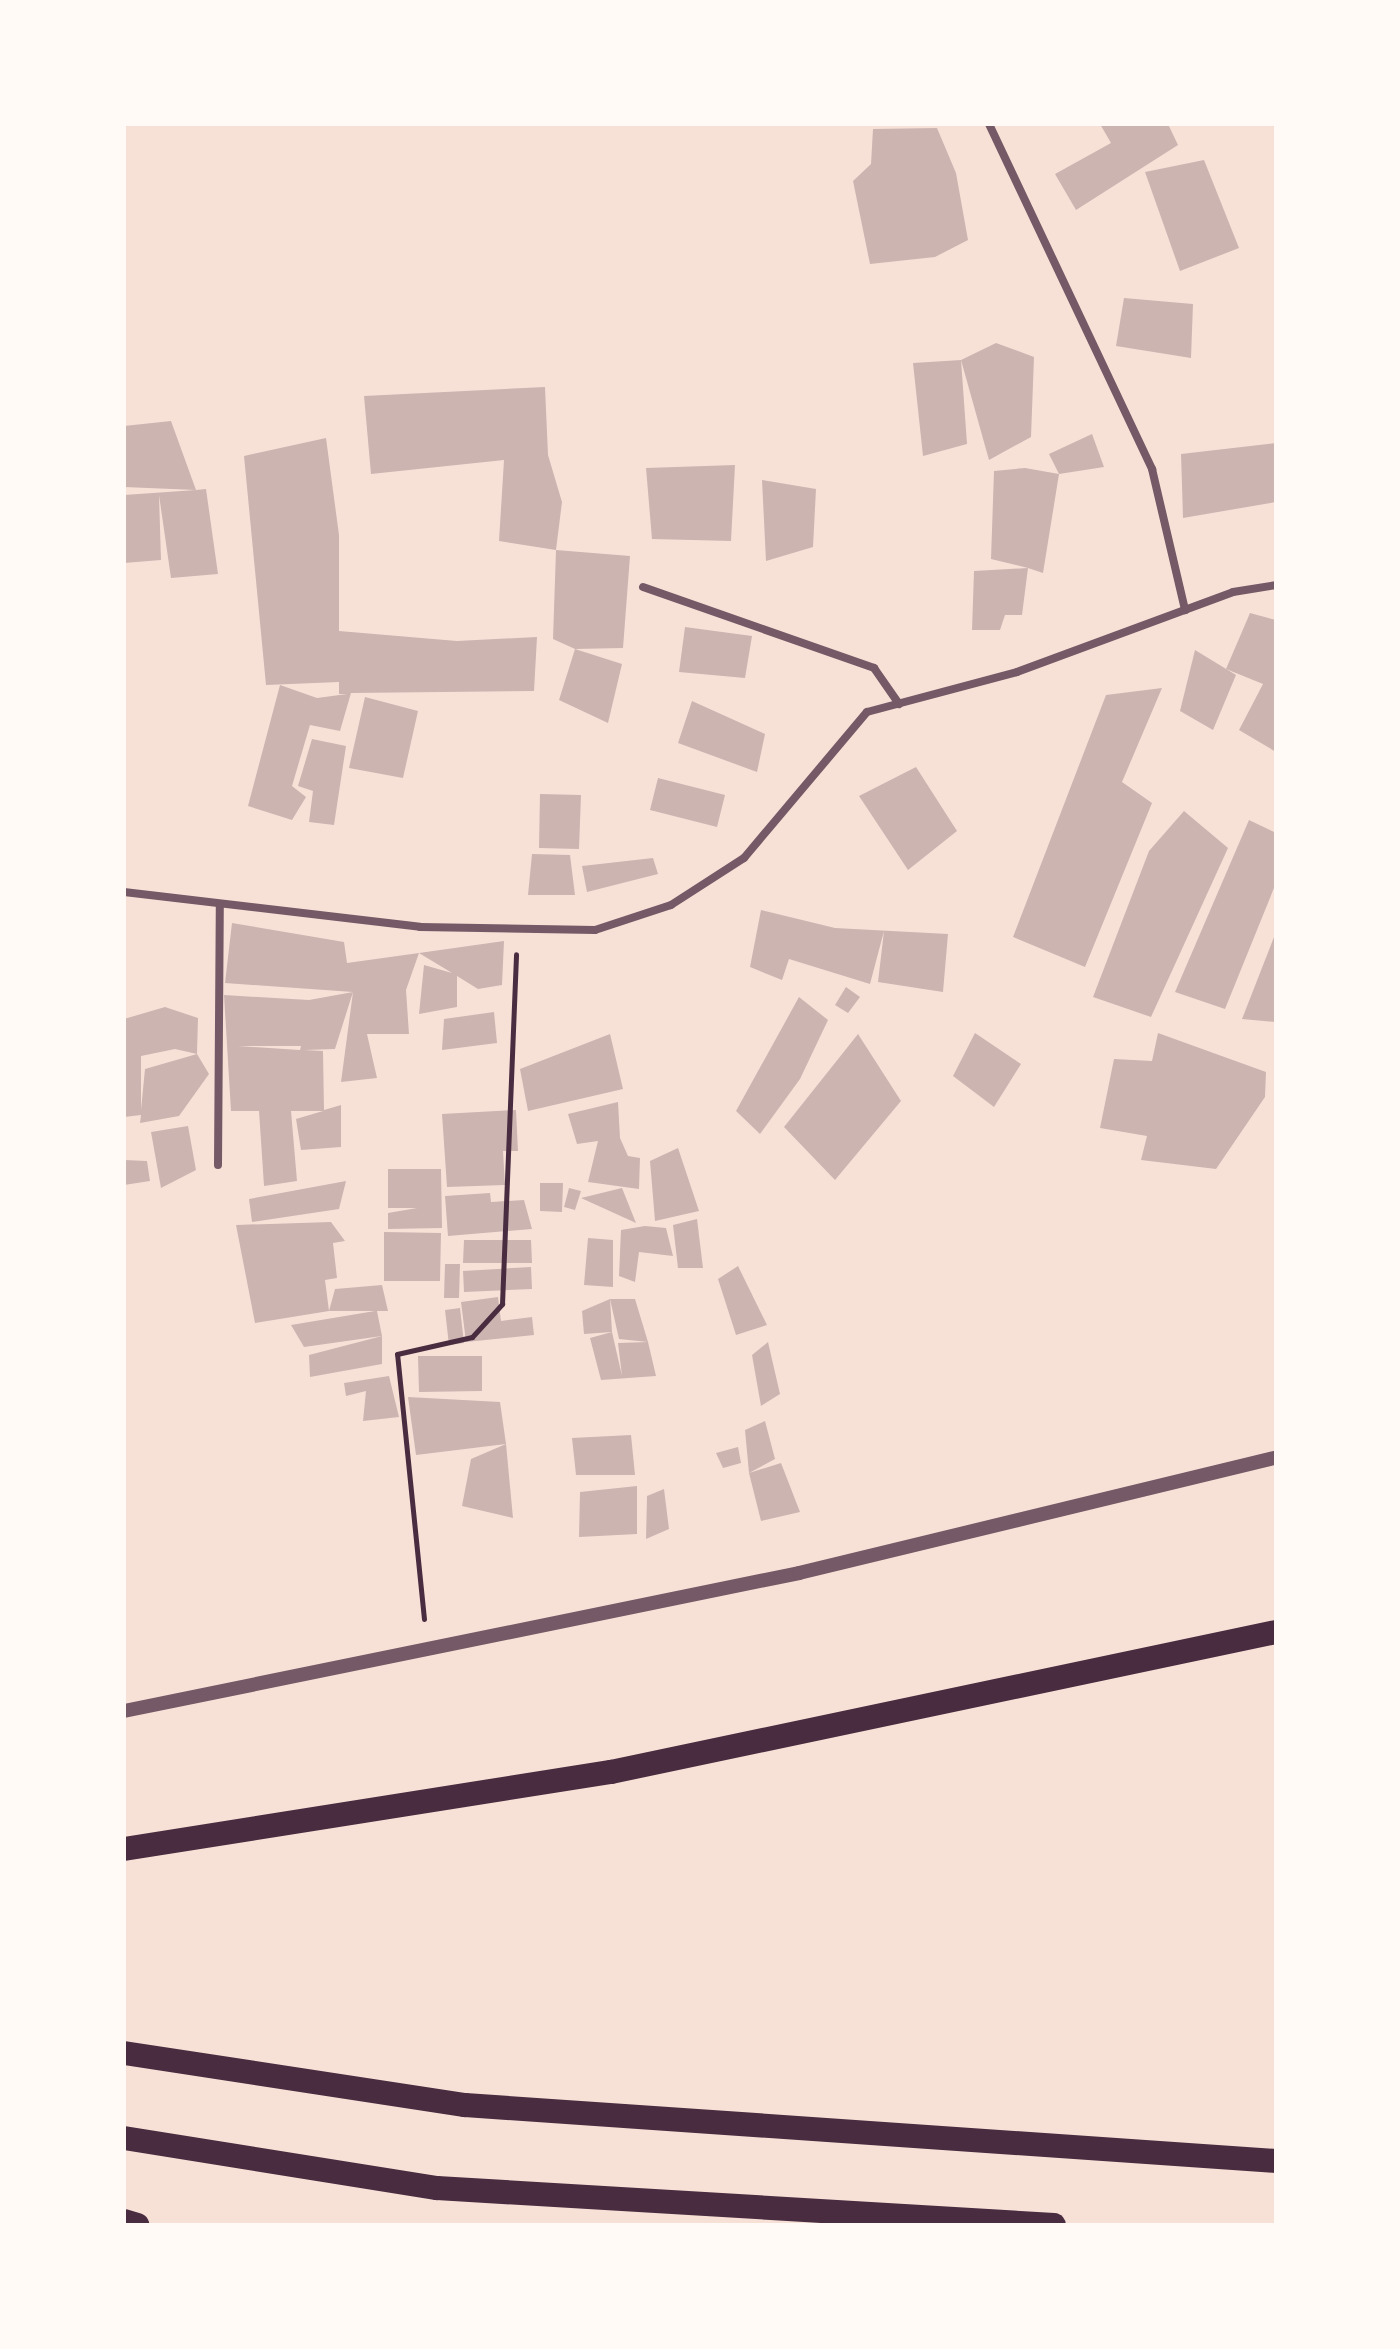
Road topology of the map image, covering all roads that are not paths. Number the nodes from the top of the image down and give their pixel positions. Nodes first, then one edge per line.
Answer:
1 (989, 124) edge
2 (1276, 585) edge
3 (643, 587) dead end
4 (1185, 610) junction
5 (899, 704) junction
6 (124, 892) edge
7 (220, 906) junction
8 (218, 1165) dead end
9 (1276, 1458) edge
10 (1276, 1632) edge
11 (124, 1711) edge
12 (124, 1849) edge
13 (124, 2053) edge
14 (124, 2138) edge
15 (1276, 2161) edge
16 (124, 2221) edge
17 (137, 2225) edge
18 (1054, 2225) edge

1 - 4 street
2 - 4 street
3 - 5 street
4 - 5 street
5 - 7 street
6 - 7 street
7 - 8 street
9 - 11 street
10 - 12 highway
13 - 15 highway
14 - 18 highway
16 - 17 highway

